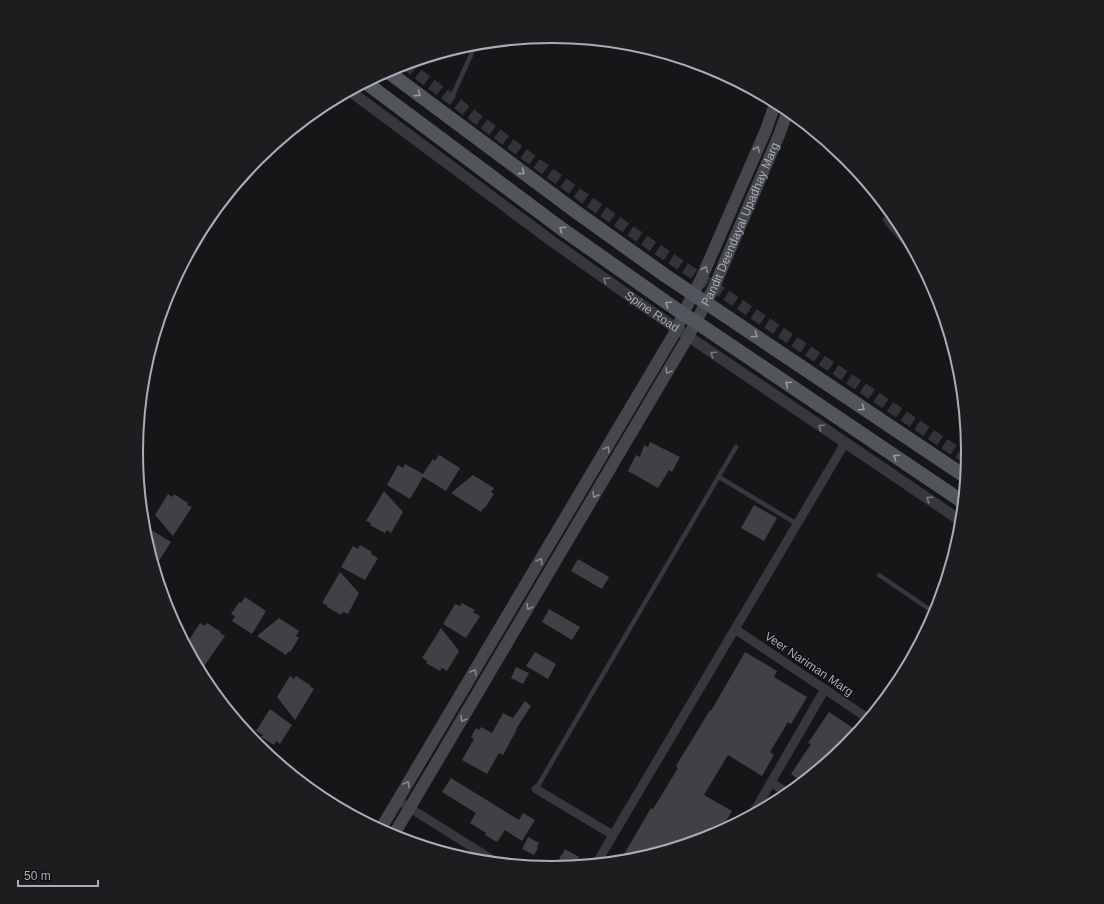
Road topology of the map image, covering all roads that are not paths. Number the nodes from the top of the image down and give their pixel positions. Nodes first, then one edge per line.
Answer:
1 (472, 51) edge
2 (393, 75) edge
3 (370, 86) edge
4 (354, 94) edge
5 (451, 99) dead end
6 (773, 108) edge
7 (785, 117) edge
8 (694, 294) junction
9 (706, 302) junction
10 (683, 314) junction
11 (696, 322) junction
12 (678, 330) junction
13 (688, 337) junction
14 (845, 443) junction
15 (736, 447) dead end
16 (960, 473) edge
17 (718, 477) junction
18 (958, 499) edge
19 (956, 517) edge
20 (798, 524) junction
21 (879, 575) dead end
22 (930, 609) edge
23 (735, 629) junction
24 (825, 689) junction
25 (865, 716) edge
26 (771, 782) junction
27 (536, 789) joint
28 (782, 790) edge
29 (398, 800) junction
30 (757, 805) edge
31 (410, 808) junction
32 (383, 825) edge
33 (396, 830) edge
34 (613, 835) junction
35 (482, 855) edge
36 (599, 858) edge

1 - 5 lane
2 -> 8 main road
10 -> 3 main road, Spine Road
12 -> 4 street, Spine Road
8 -> 6 main road, Pandit Deendayal Upadhay Marg
7 - 9 main road, Pandit Deendayal Upadhay Marg
8 - 9 main road
8 - 10 main road, Pandit Deendayal Upadhay Marg
9 - 11 main road, Pandit Deendayal Upadhay Marg
9 -> 16 main road
10 - 11 main road, Spine Road
10 - 12 main road, Pandit Deendayal Upadhay Marg
11 - 13 main road, Pandit Deendayal Upadhay Marg
18 -> 11 main road, Spine Road
12 - 13 street, Spine Road
29 -> 12 main road, Pandit Deendayal Upadhay Marg
14 -> 13 street, Spine Road
13 -> 31 main road, Pandit Deendayal Upadhay Marg
19 -> 14 street, Spine Road
14 - 20 street
15 - 17 lane
17 - 20 lane
17 - 27 lane
20 - 23 street
21 - 22 lane
23 - 24 street, Veer Nariman Marg
23 - 34 street
24 - 25 street, Veer Nariman Marg
24 - 26 street
26 - 28 street
26 - 30 street
27 - 34 street
29 - 31 street
29 - 32 main road, Pandit Deendayal Upadhay Marg
31 - 33 main road, Pandit Deendayal Upadhay Marg
31 - 35 street
34 - 36 street

